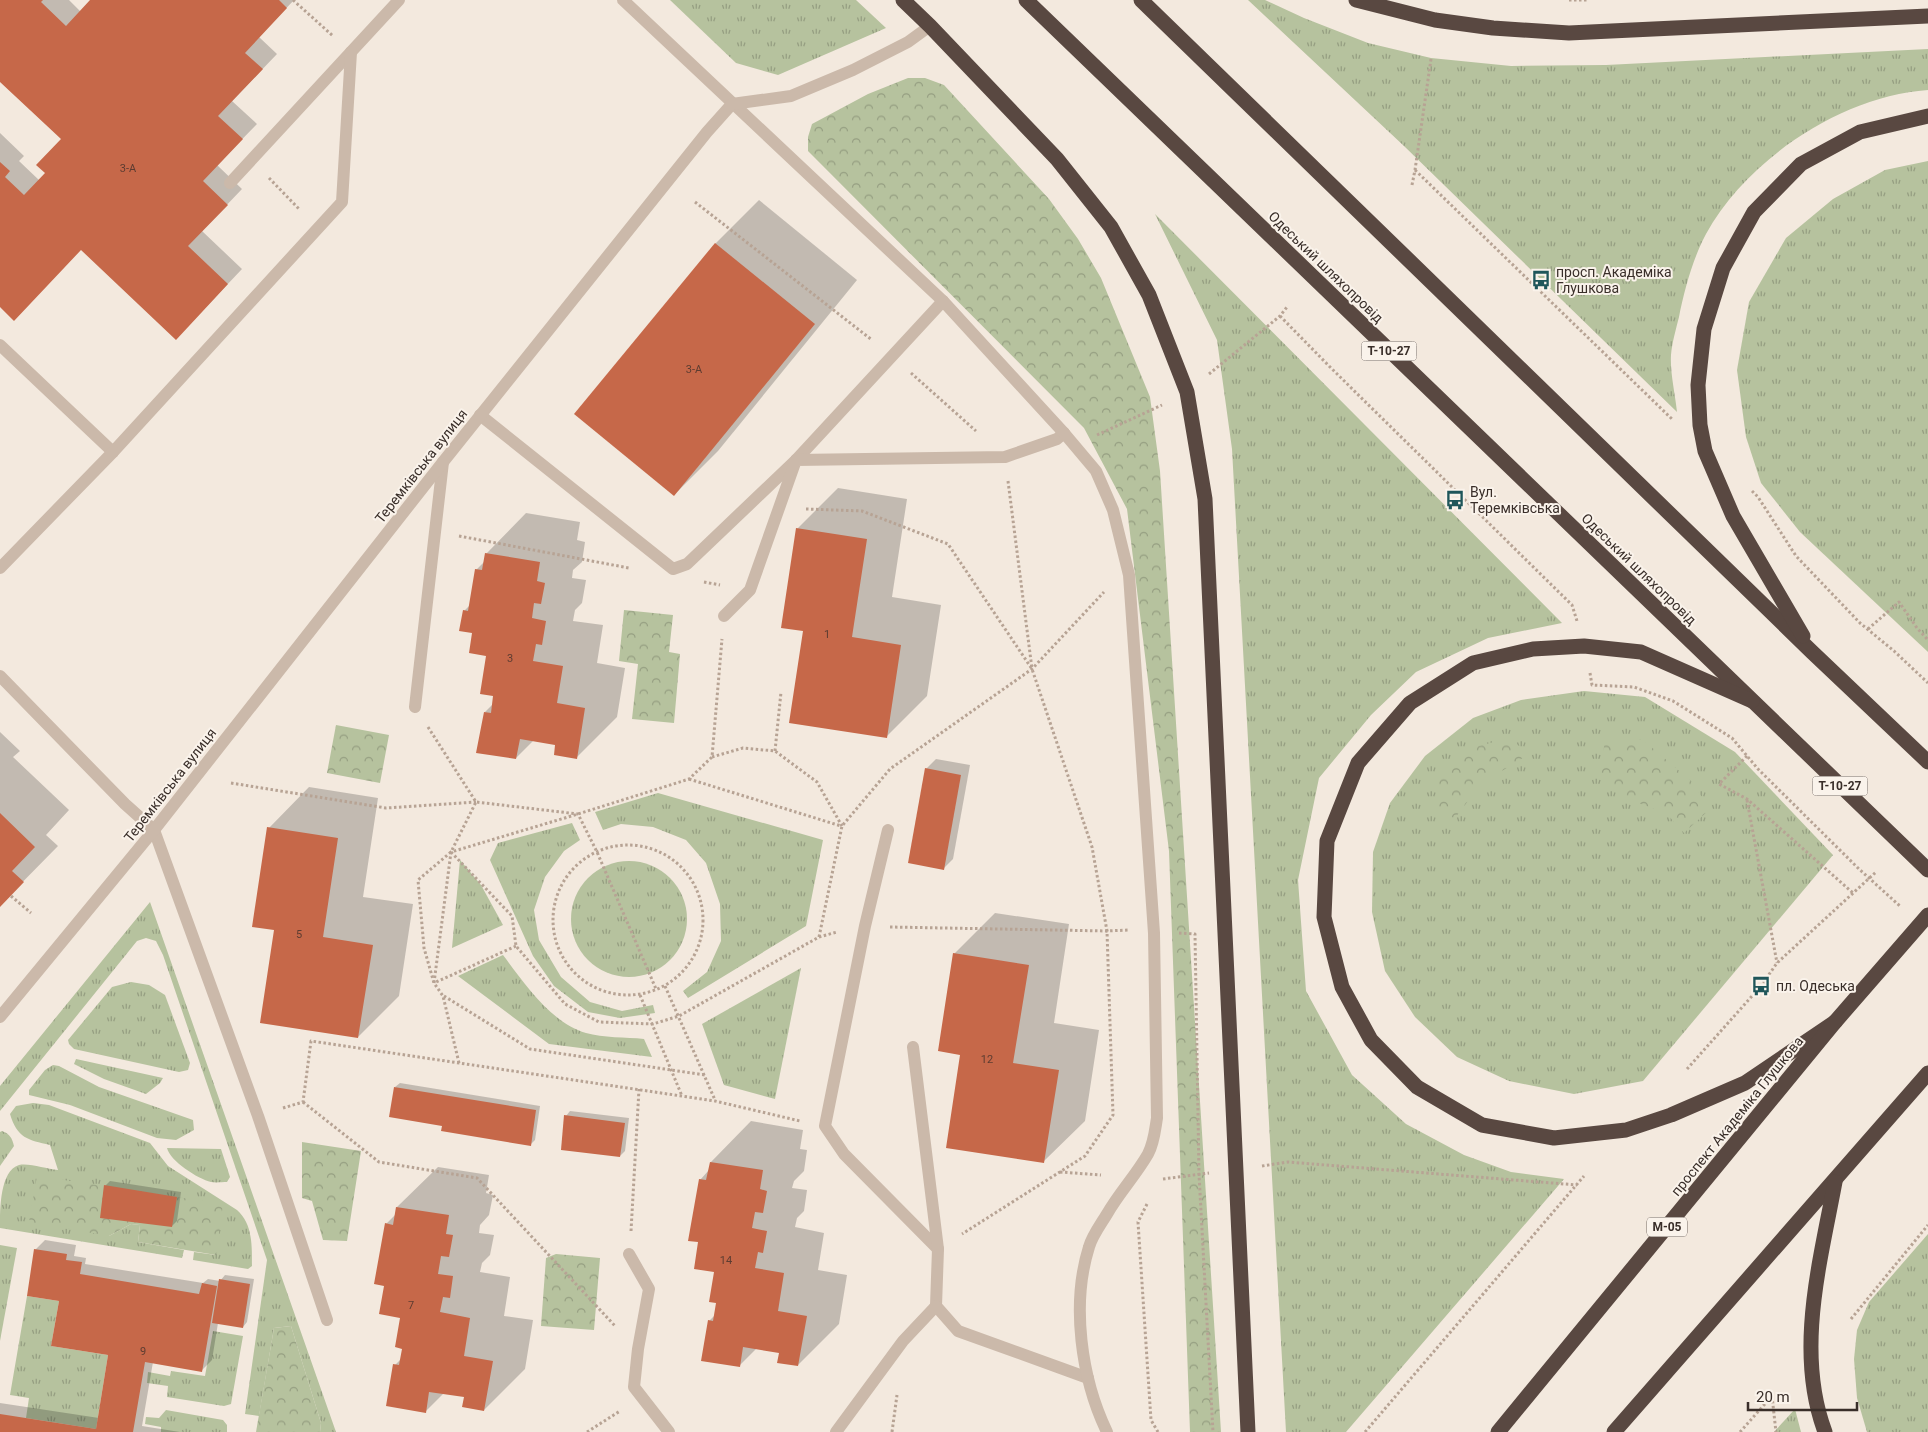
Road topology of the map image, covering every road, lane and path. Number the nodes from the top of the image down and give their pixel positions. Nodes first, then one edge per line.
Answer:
1 (293, 0) edge
2 (399, 0) edge
3 (623, 0) edge
4 (903, 0) edge
5 (1026, 0) edge
6 (1141, 0) edge
7 (1356, 0) edge
8 (1569, 0) edge
9 (1588, 0) edge
10 (1928, 16) edge
11 (930, 26) junction
12 (351, 52) junction
13 (1431, 58) dead end
14 (732, 104) junction
15 (1928, 116) edge
16 (252, 159) junction
17 (1415, 170) junction
18 (230, 183) dead end
19 (1412, 185) dead end
20 (695, 202) dead end
21 (295, 204) dead end
22 (943, 301) junction
23 (1280, 316) dead end
24 (0, 346) edge
25 (892, 356) junction
26 (480, 415) junction
27 (1064, 433) junction
28 (1705, 451) junction
29 (113, 452) junction
30 (1005, 457) junction
31 (796, 460) junction
32 (443, 462) junction
33 (1745, 485) dead end
34 (779, 508) junction
35 (436, 532) junction
36 (0, 568) edge
37 (632, 568) dead end
38 (701, 581) dead end
39 (1106, 589) dead end
40 (750, 590) junction
41 (724, 616) joint
42 (1868, 630) junction
43 (1928, 640) edge
44 (1584, 646) junction
45 (1812, 652) junction
46 (1032, 669) junction
47 (0, 676) edge
48 (1928, 683) edge
49 (781, 692) dead end
50 (1752, 701) junction
51 (415, 707) joint
52 (775, 751) junction
53 (1747, 756) junction
54 (712, 757) junction
55 (1928, 762) edge
56 (689, 779) junction
57 (231, 783) dead end
58 (1747, 799) junction
59 (476, 802) junction
60 (578, 814) junction
61 (842, 826) junction
62 (154, 830) junction
63 (888, 830) dead end
64 (451, 852) junction
65 (597, 852) junction
66 (1928, 870) edge
67 (1876, 872) dead end
68 (1853, 893) junction
69 (11, 896) dead end
70 (31, 913) dead end
71 (1907, 913) dead end
72 (1928, 915) edge
73 (865, 926) junction
74 (1107, 931) junction
75 (1154, 933) junction
76 (818, 937) junction
77 (516, 946) junction
78 (1777, 963) junction
79 (434, 983) junction
80 (665, 986) junction
81 (656, 989) junction
82 (640, 994) junction
83 (443, 996) junction
84 (678, 1016) junction
85 (0, 1017) edge
86 (1836, 1022) junction
87 (653, 1024) junction
88 (913, 1048) dead end
89 (459, 1063) junction
90 (1687, 1069) dead end
91 (673, 1072) junction
92 (1928, 1074) edge
93 (705, 1075) junction
94 (639, 1089) junction
95 (682, 1096) junction
96 (715, 1101) junction
97 (304, 1102) junction
98 (258, 1116) junction
99 (825, 1126) junction
100 (1236, 1169) junction
101 (1199, 1174) junction
102 (1584, 1176) dead end
103 (1159, 1180) dead end
104 (1835, 1181) junction
105 (1577, 1185) junction
106 (1150, 1197) dead end
107 (1928, 1225) edge
108 (938, 1249) junction
109 (629, 1254) joint
110 (936, 1306) junction
111 (1851, 1319) dead end
112 (327, 1320) dead end
113 (638, 1349) junction
114 (1088, 1378) junction
115 (642, 1398) junction
116 (587, 1432) edge
117 (669, 1432) edge
118 (836, 1432) edge
119 (1107, 1432) edge
120 (1158, 1432) edge
121 (1213, 1432) edge
122 (1248, 1432) edge
123 (1365, 1432) edge
124 (1498, 1432) edge
125 (1614, 1432) edge
126 (1740, 1432) edge
127 (1776, 1432) edge
128 (1826, 1432) edge

1 - 12 path
2 - 12 street
3 - 14 street
4 - 11 highway
5 - 50 highway, Одеський шляхопровід / Т-10-27
6 - 45 highway
7 - 10 highway
8 - 9 path
11 - 14 street
11 - 100 highway
12 - 16 street
12 - 29 street
13 - 17 path
14 - 22 street
14 - 26 street, Теремківська вулиця
15 - 28 highway
16 - 18 street
16 - 21 path
17 - 19 path
17 - 28 path
20 - 25 path
22 - 25 street
22 - 27 street
23 - 44 path
24 - 29 street
25 - 30 path
25 - 31 street
26 - 31 street
26 - 32 street, Теремківська вулиця
27 - 30 street
27 - 75 street
28 - 45 highway
29 - 36 street
30 - 31 street
30 - 46 path
31 - 34 street
32 - 35 street
32 - 62 street, Теремківська вулиця
33 - 42 path
34 - 40 street
34 - 46 path
35 - 37 path
35 - 51 street
38 - 40 path
39 - 46 path
40 - 41 street
41 - 54 path
42 - 43 path
42 - 48 path
44 - 50 highway
44 - 53 path
44 - 86 highway
45 - 55 highway
46 - 61 path
46 - 74 path
47 - 62 street
49 - 52 path
50 - 66 highway, Одеський шляхопровід / Т-10-27
51 - 59 path
52 - 54 path
52 - 61 path
53 - 58 path
53 - 71 path
54 - 56 path
56 - 60 path
56 - 61 path
57 - 59 path
58 - 68 path
58 - 78 path
59 - 60 path
59 - 64 path
60 - 64 path
60 - 65 path
61 - 76 path
62 - 85 street, Теремківська вулиця
62 - 98 street
63 - 73 street
64 - 77 path
64 - 79 path
64 - 79 path
65 - 80 path
65 - 81 path
65 - 82 path
67 - 68 path
68 - 78 path
69 - 70 path
72 - 86 highway, проспект Академіка Глушкова / М-05
73 - 74 path
73 - 76 path
73 - 99 street
74 - 75 path
74 - 108 path
75 - 101 path
75 - 114 street
76 - 84 path
77 - 79 path
77 - 87 path
78 - 90 path
79 - 83 path
80 - 81 path
80 - 84 path
81 - 82 path
82 - 87 path
83 - 89 path
83 - 91 path
84 - 87 path
84 - 93 path
86 - 124 highway, проспект Академіка Глушкова / М-05
87 - 91 path
88 - 108 street
89 - 94 path
89 - 97 path
91 - 93 path
91 - 95 path
92 - 104 highway
93 - 96 path
94 - 95 path
94 - 109 path
95 - 96 path
96 - 99 path
97 - 98 path
97 - 113 path
98 - 112 street
99 - 108 street
100 - 101 path
100 - 105 path
100 - 122 highway
101 - 103 path
101 - 121 path
102 - 105 path
104 - 125 highway
104 - 128 highway
105 - 123 path
106 - 120 path
107 - 111 path
108 - 110 street
109 - 113 street
110 - 114 street
110 - 118 street
113 - 115 street
114 - 119 street
115 - 116 path
115 - 117 street
126 - 127 path

